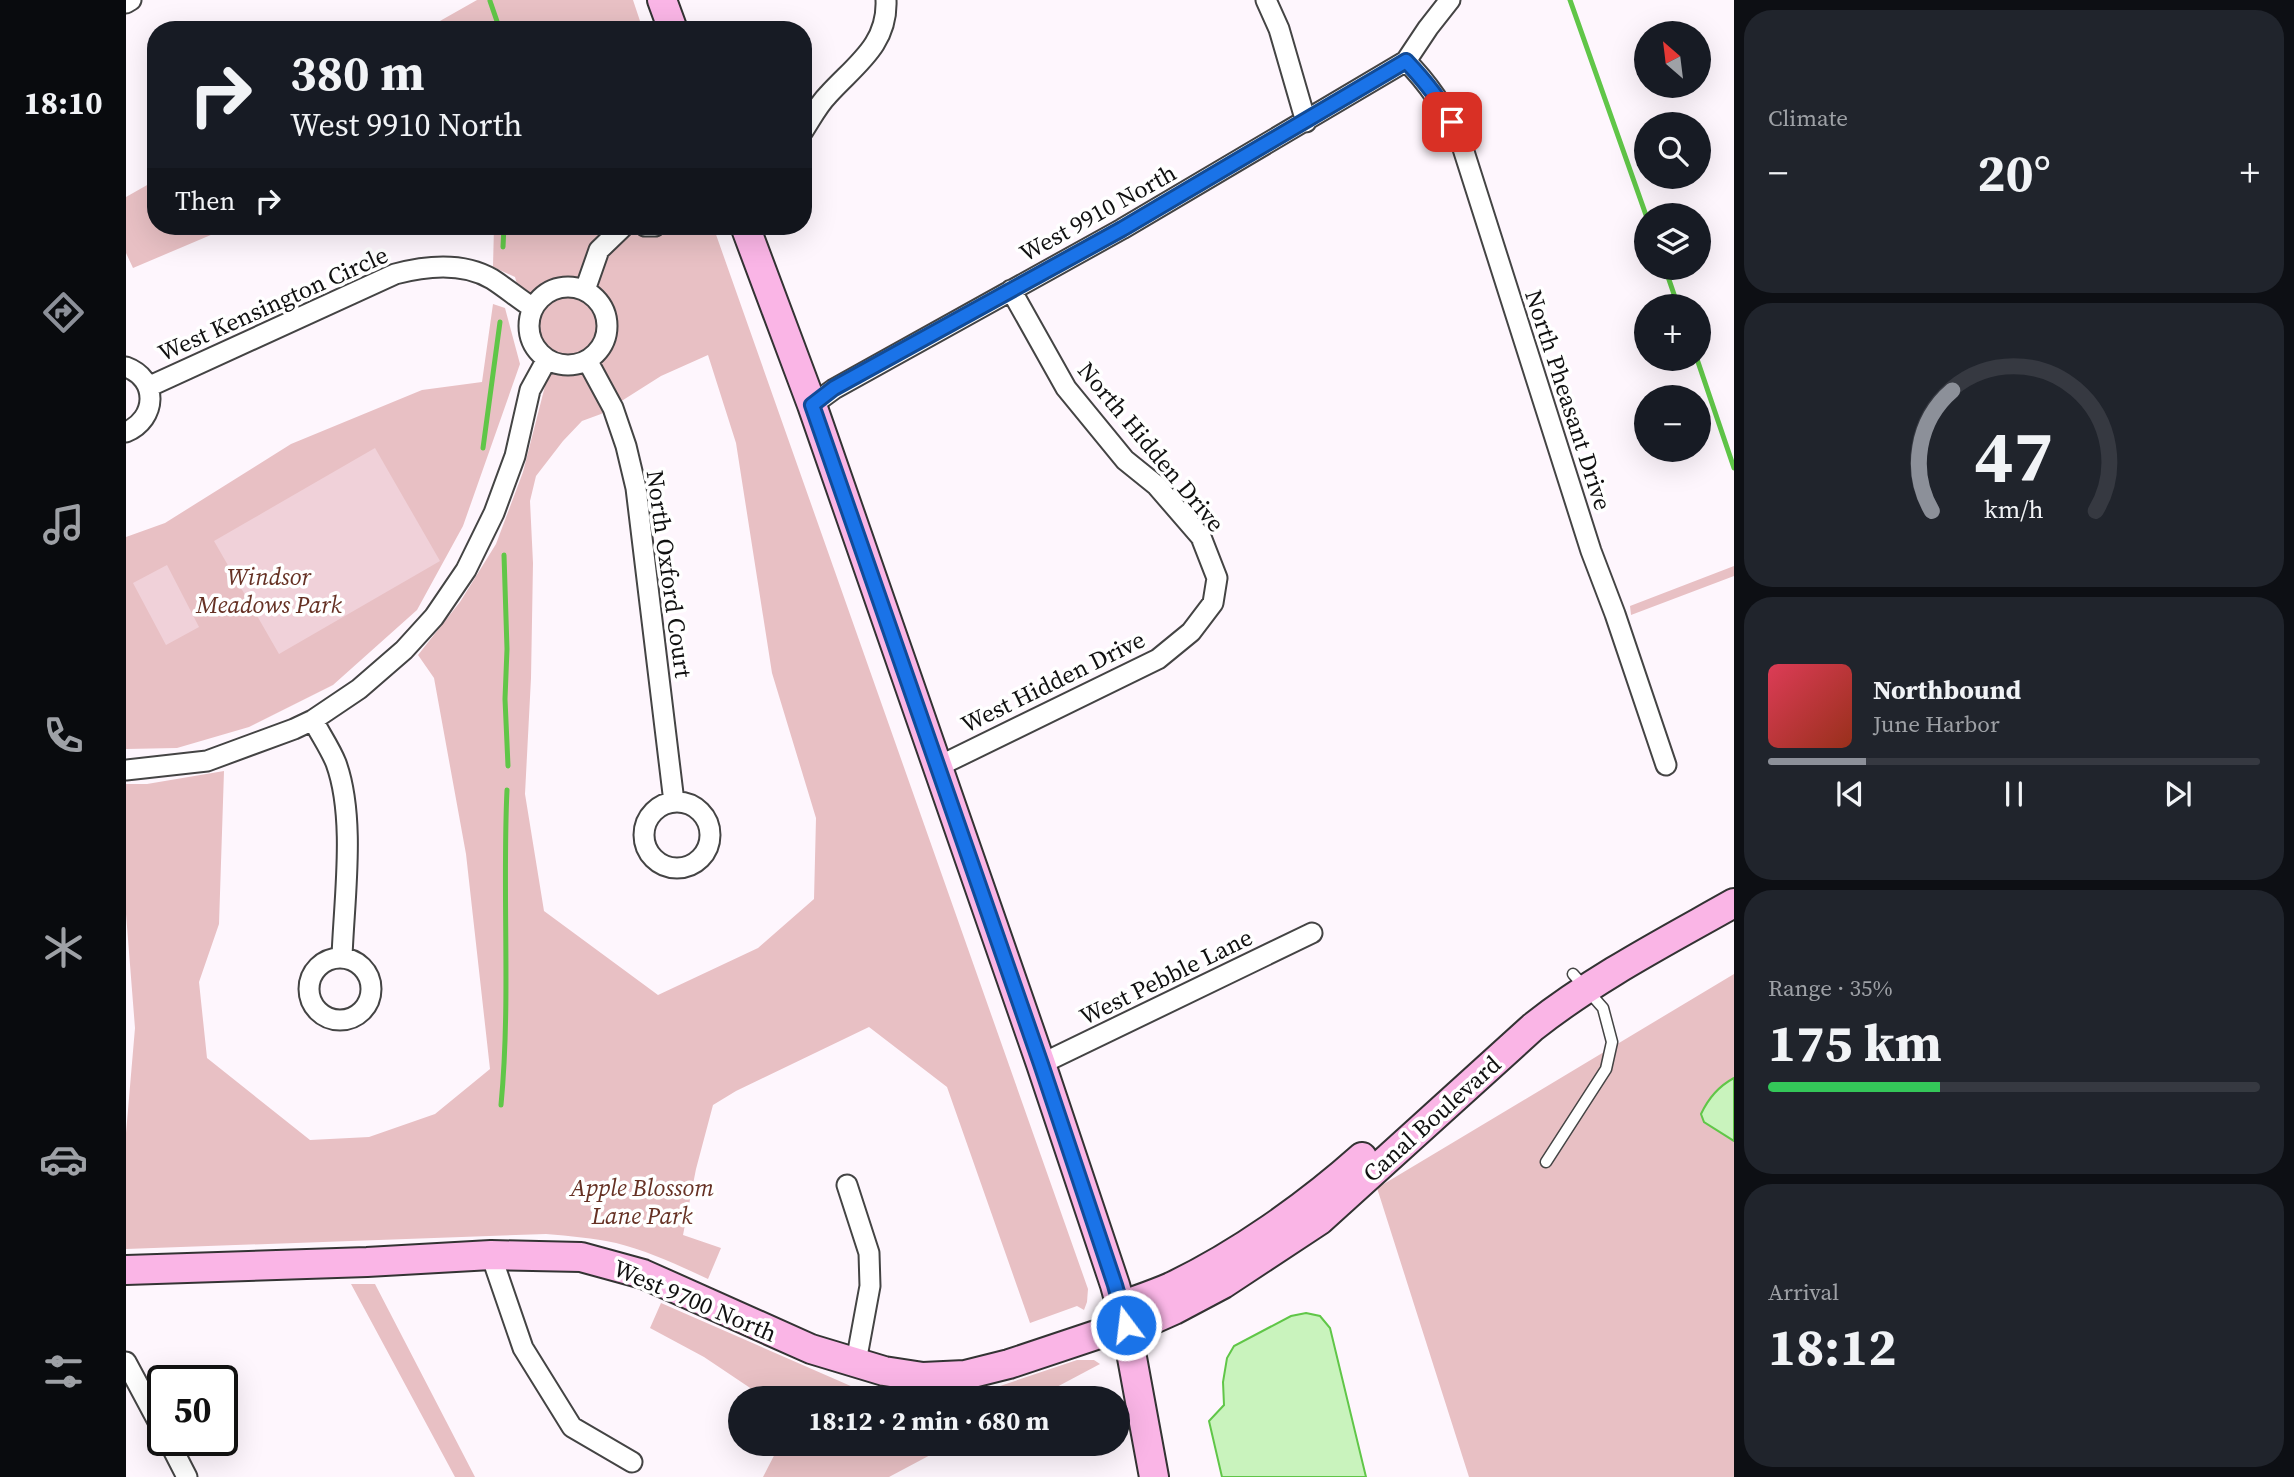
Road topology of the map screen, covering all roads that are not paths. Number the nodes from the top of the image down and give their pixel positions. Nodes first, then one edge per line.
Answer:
1 (131, 0) edge
2 (662, 0) edge
3 (886, 0) edge
4 (1266, 0) edge
5 (1450, 0) edge
6 (126, 3) edge
7 (670, 21) edge
8 (1406, 61) junction
9 (812, 118) edge
10 (1306, 122) junction
11 (615, 235) edge
12 (748, 235) edge
13 (585, 290) junction
14 (1011, 290) junction
15 (533, 308) junction
16 (547, 359) junction
17 (587, 360) junction
18 (126, 367) edge
19 (148, 387) junction
20 (812, 405) junction
21 (126, 432) edge
22 (1213, 603) joint
23 (313, 720) junction
24 (1666, 765) dead end
25 (937, 767) junction
26 (126, 770) edge
27 (674, 802) dead end
28 (1734, 890) edge
29 (1734, 903) edge
30 (1312, 933) dead end
31 (342, 957) dead end
32 (1579, 981) junction
33 (1041, 1064) junction
34 (1546, 1162) dead end
35 (847, 1185) dead end
36 (491, 1255) junction
37 (126, 1270) edge
38 (1124, 1321) junction
39 (126, 1362) edge
40 (856, 1362) junction
41 (147, 1401) edge
42 (176, 1456) edge
43 (632, 1462) dead end
44 (187, 1477) edge
45 (1154, 1477) edge

1 - 6 street
2 - 7 main road
3 - 9 street
4 - 10 street
5 - 8 street
8 - 10 street, West 9910 North
8 - 24 street, North Pheasant Drive
10 - 14 street, West 9910 North
11 - 13 street
12 - 20 main road
13 - 15 street
13 - 17 street
14 - 20 street, West 9910 North
14 - 22 street, North Hidden Drive
15 - 16 street
15 - 19 street, West Kensington Circle
16 - 17 street
16 - 23 street
17 - 27 street, North Oxford Court
18 - 19 street, West Kensington Circle
19 - 21 street, West Kensington Circle
20 - 25 main road
22 - 25 street, West Hidden Drive
23 - 26 street
23 - 31 street
25 - 33 main road
28 - 32 main road, Canal Boulevard
29 - 32 main road, Canal Boulevard
30 - 33 street, West Pebble Lane
32 - 34 lane
32 - 38 main road, Canal Boulevard
33 - 38 main road
35 - 40 street
36 - 37 main road, West 9700 North
36 - 40 main road, West 9700 North
36 - 43 street
38 - 40 main road, West 9700 North
38 - 45 main road
39 - 41 street
42 - 44 street

